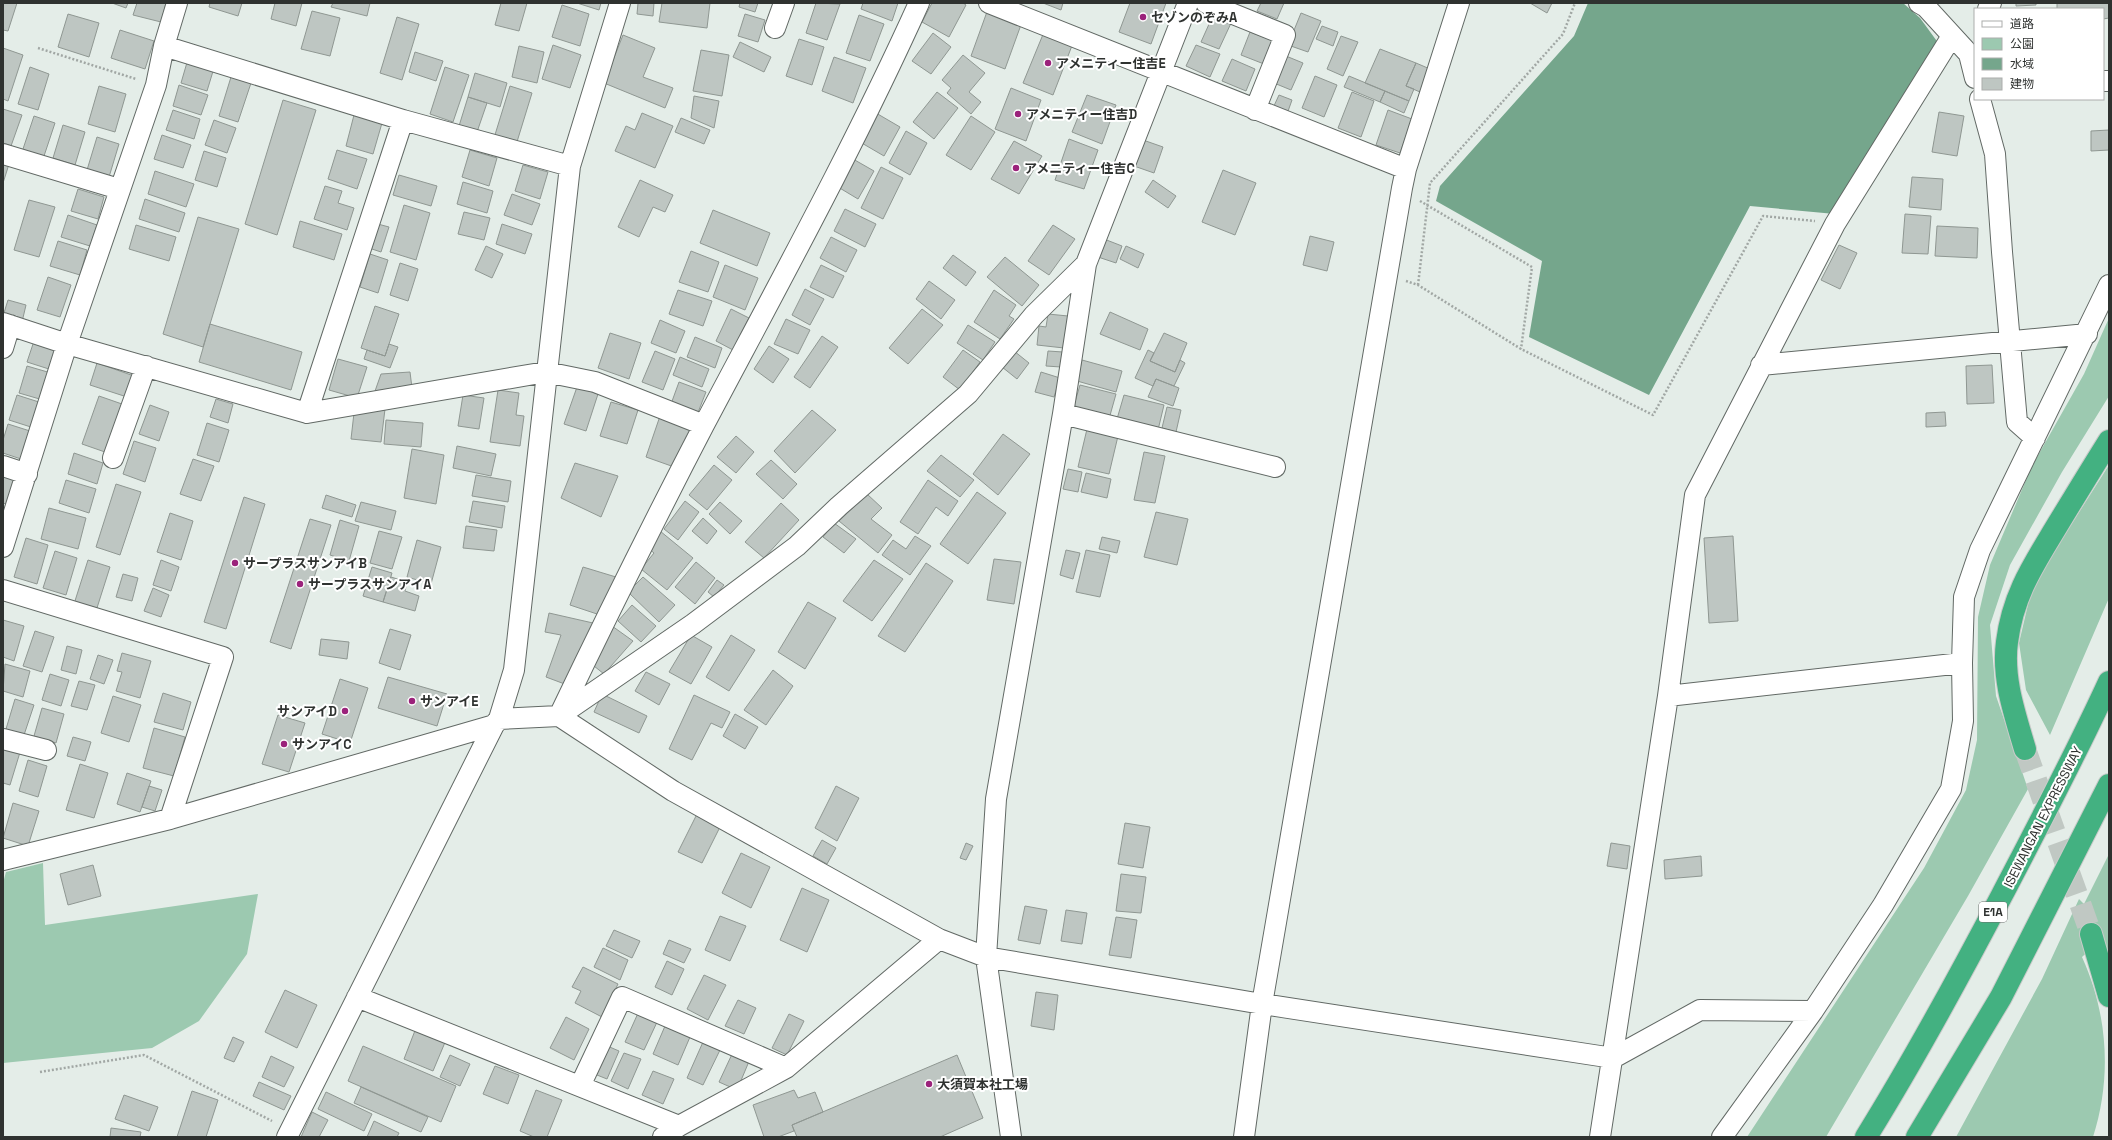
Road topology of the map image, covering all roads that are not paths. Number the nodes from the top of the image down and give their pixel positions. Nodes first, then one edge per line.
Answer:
1 (177, 3) edge
2 (620, 3) edge
3 (784, 3) edge
4 (919, 3) edge
5 (989, 3) edge
6 (1188, 3) edge
7 (1206, 3) edge
8 (1459, 3) edge
9 (1919, 3) edge
10 (775, 28) dead end
11 (1952, 36) junction
12 (164, 46) junction
13 (1972, 47) edge
14 (1974, 68) edge
15 (1160, 71) junction
16 (1980, 100) edge
17 (1255, 110) junction
18 (403, 120) junction
19 (3, 154) edge
20 (570, 166) junction
21 (1406, 168) junction
22 (119, 189) junction
23 (1086, 264) junction
24 (2109, 285) edge
25 (7, 324) edge
26 (2087, 334) junction
27 (2011, 342) junction
28 (67, 344) junction
29 (3, 348) edge
30 (1761, 365) junction
31 (146, 366) junction
32 (546, 372) junction
33 (307, 413) junction
34 (1063, 414) junction
35 (704, 425) junction
36 (2035, 438) junction
37 (2109, 441) edge
38 (113, 458) dead end
39 (3, 466) edge
40 (1275, 466) dead end
41 (27, 474) junction
42 (3, 547) edge
43 (3, 590) edge
44 (1962, 663) junction
45 (2109, 682) edge
46 (1668, 696) junction
47 (559, 716) junction
48 (497, 722) junction
49 (3, 739) edge
50 (2025, 749) tunnel mouth
51 (46, 750) dead end
52 (2109, 785) edge
53 (170, 819) junction
54 (3, 860) edge
55 (2092, 934) tunnel mouth
56 (939, 939) junction
57 (986, 957) junction
58 (2109, 996) edge
59 (357, 997) junction
60 (2001, 997) junction
61 (1262, 1004) junction
62 (1814, 1011) junction
63 (1613, 1058) junction
64 (786, 1068) junction
65 (580, 1086) junction
66 (671, 1132) edge
67 (289, 1134) edge
68 (1011, 1137) edge
69 (1244, 1137) edge
70 (1600, 1137) edge
71 (1722, 1137) edge
72 (1866, 1137) edge
73 (1917, 1137) edge
74 (1933, 1137) edge

1 - 12 street
2 - 20 street
3 - 10 street
4 - 35 street
5 - 15 street
6 - 15 street
7 - 17 street
8 - 21 street
9 - 11 street
11 - 13 street
11 - 30 street
12 - 18 street
12 - 22 street
13 - 14 street
15 - 17 street
15 - 23 street
16 - 27 street
17 - 21 street
18 - 20 street
18 - 33 street
19 - 22 street
20 - 32 street
21 - 61 street
22 - 28 street
23 - 34 street
23 - 47 street
24 - 26 street
25 - 28 street
25 - 29 street
26 - 27 street
26 - 36 street
27 - 30 street
27 - 36 street
28 - 31 street
28 - 41 street
30 - 46 street
31 - 33 street
31 - 38 street
32 - 33 street
32 - 35 street
32 - 48 street
34 - 40 street
34 - 57 street
35 - 47 street
36 - 44 street
37 - 50 highway
39 - 41 street
41 - 42 street
43 - 53 street
44 - 46 street
44 - 62 street
45 - 72 highway, ISEWANGAN EXPRESSWAY / E1A
46 - 63 street
47 - 48 street
47 - 56 street
48 - 53 street
48 - 59 street
49 - 51 street
52 - 60 highway
53 - 54 street
55 - 58 highway
56 - 57 street
56 - 64 street
57 - 61 street
57 - 68 street
59 - 65 street
59 - 67 street
60 - 73 highway
60 - 74 highway
61 - 63 street
61 - 69 street
62 - 63 street
62 - 71 street
63 - 70 street
64 - 65 street
64 - 66 street
65 - 66 street

